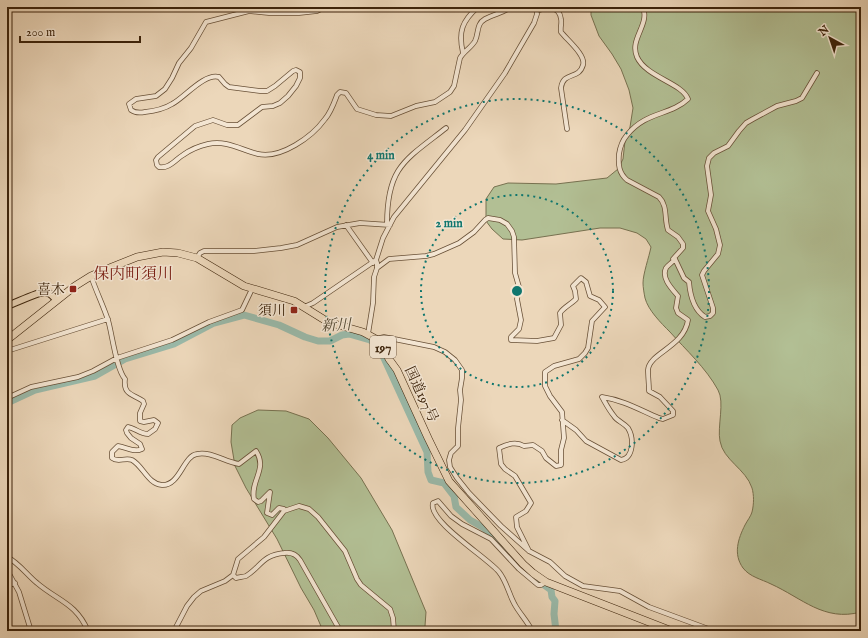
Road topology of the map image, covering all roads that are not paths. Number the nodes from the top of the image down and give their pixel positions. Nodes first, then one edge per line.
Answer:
1 (325, 7) edge
2 (478, 7) edge
3 (511, 7) edge
4 (643, 7) edge
5 (537, 9) edge
6 (463, 54) junction
7 (817, 73) dead end
8 (446, 128) dead end
9 (567, 129) dead end
10 (388, 224) junction
11 (346, 225) junction
12 (197, 258) junction
13 (675, 259) junction
14 (374, 261) junction
15 (377, 268) junction
16 (91, 276) junction
17 (252, 289) junction
18 (56, 300) junction
19 (7, 306) edge
20 (304, 307) junction
21 (108, 319) junction
22 (368, 334) junction
23 (376, 339) junction
24 (7, 340) edge
25 (7, 351) edge
26 (117, 358) junction
27 (7, 398) edge
28 (562, 420) junction
29 (284, 511) junction
30 (493, 536) junction
31 (529, 552) junction
32 (7, 558) edge
33 (7, 570) edge
34 (233, 575) junction
35 (15, 584) junction
36 (7, 586) edge
37 (31, 631) edge
38 (88, 631) edge
39 (174, 631) edge
40 (340, 631) edge
41 (394, 631) edge
42 (532, 631) edge
43 (672, 631) edge
44 (714, 631) edge

1 - 6 street
2 - 6 street
3 - 6 street
4 - 13 street
5 - 9 street
5 - 10 street
7 - 13 street
8 - 10 street
10 - 11 street
10 - 14 street
11 - 12 street
11 - 14 street
12 - 16 highway, 国道197号 / 197
12 - 17 highway, 国道197号 / 197
13 - 28 street
14 - 15 street
14 - 20 street
15 - 22 street
15 - 28 street
16 - 18 highway, 国道197号 / 197
16 - 21 street
17 - 20 highway, 国道197号 / 197
17 - 26 street
18 - 19 main road
18 - 24 highway, 国道197号 / 197
20 - 22 highway, 国道197号 / 197
21 - 25 street
21 - 26 street
22 - 23 highway, 国道197号 / 197
23 - 30 highway, 国道197号 / 197
23 - 31 street
26 - 27 street
26 - 29 street
28 - 31 street
29 - 34 street
29 - 41 street
30 - 42 street
30 - 43 highway, 国道197号 / 197
31 - 44 street
32 - 38 street
33 - 35 street
34 - 39 street
34 - 40 street
35 - 36 street
35 - 37 street

